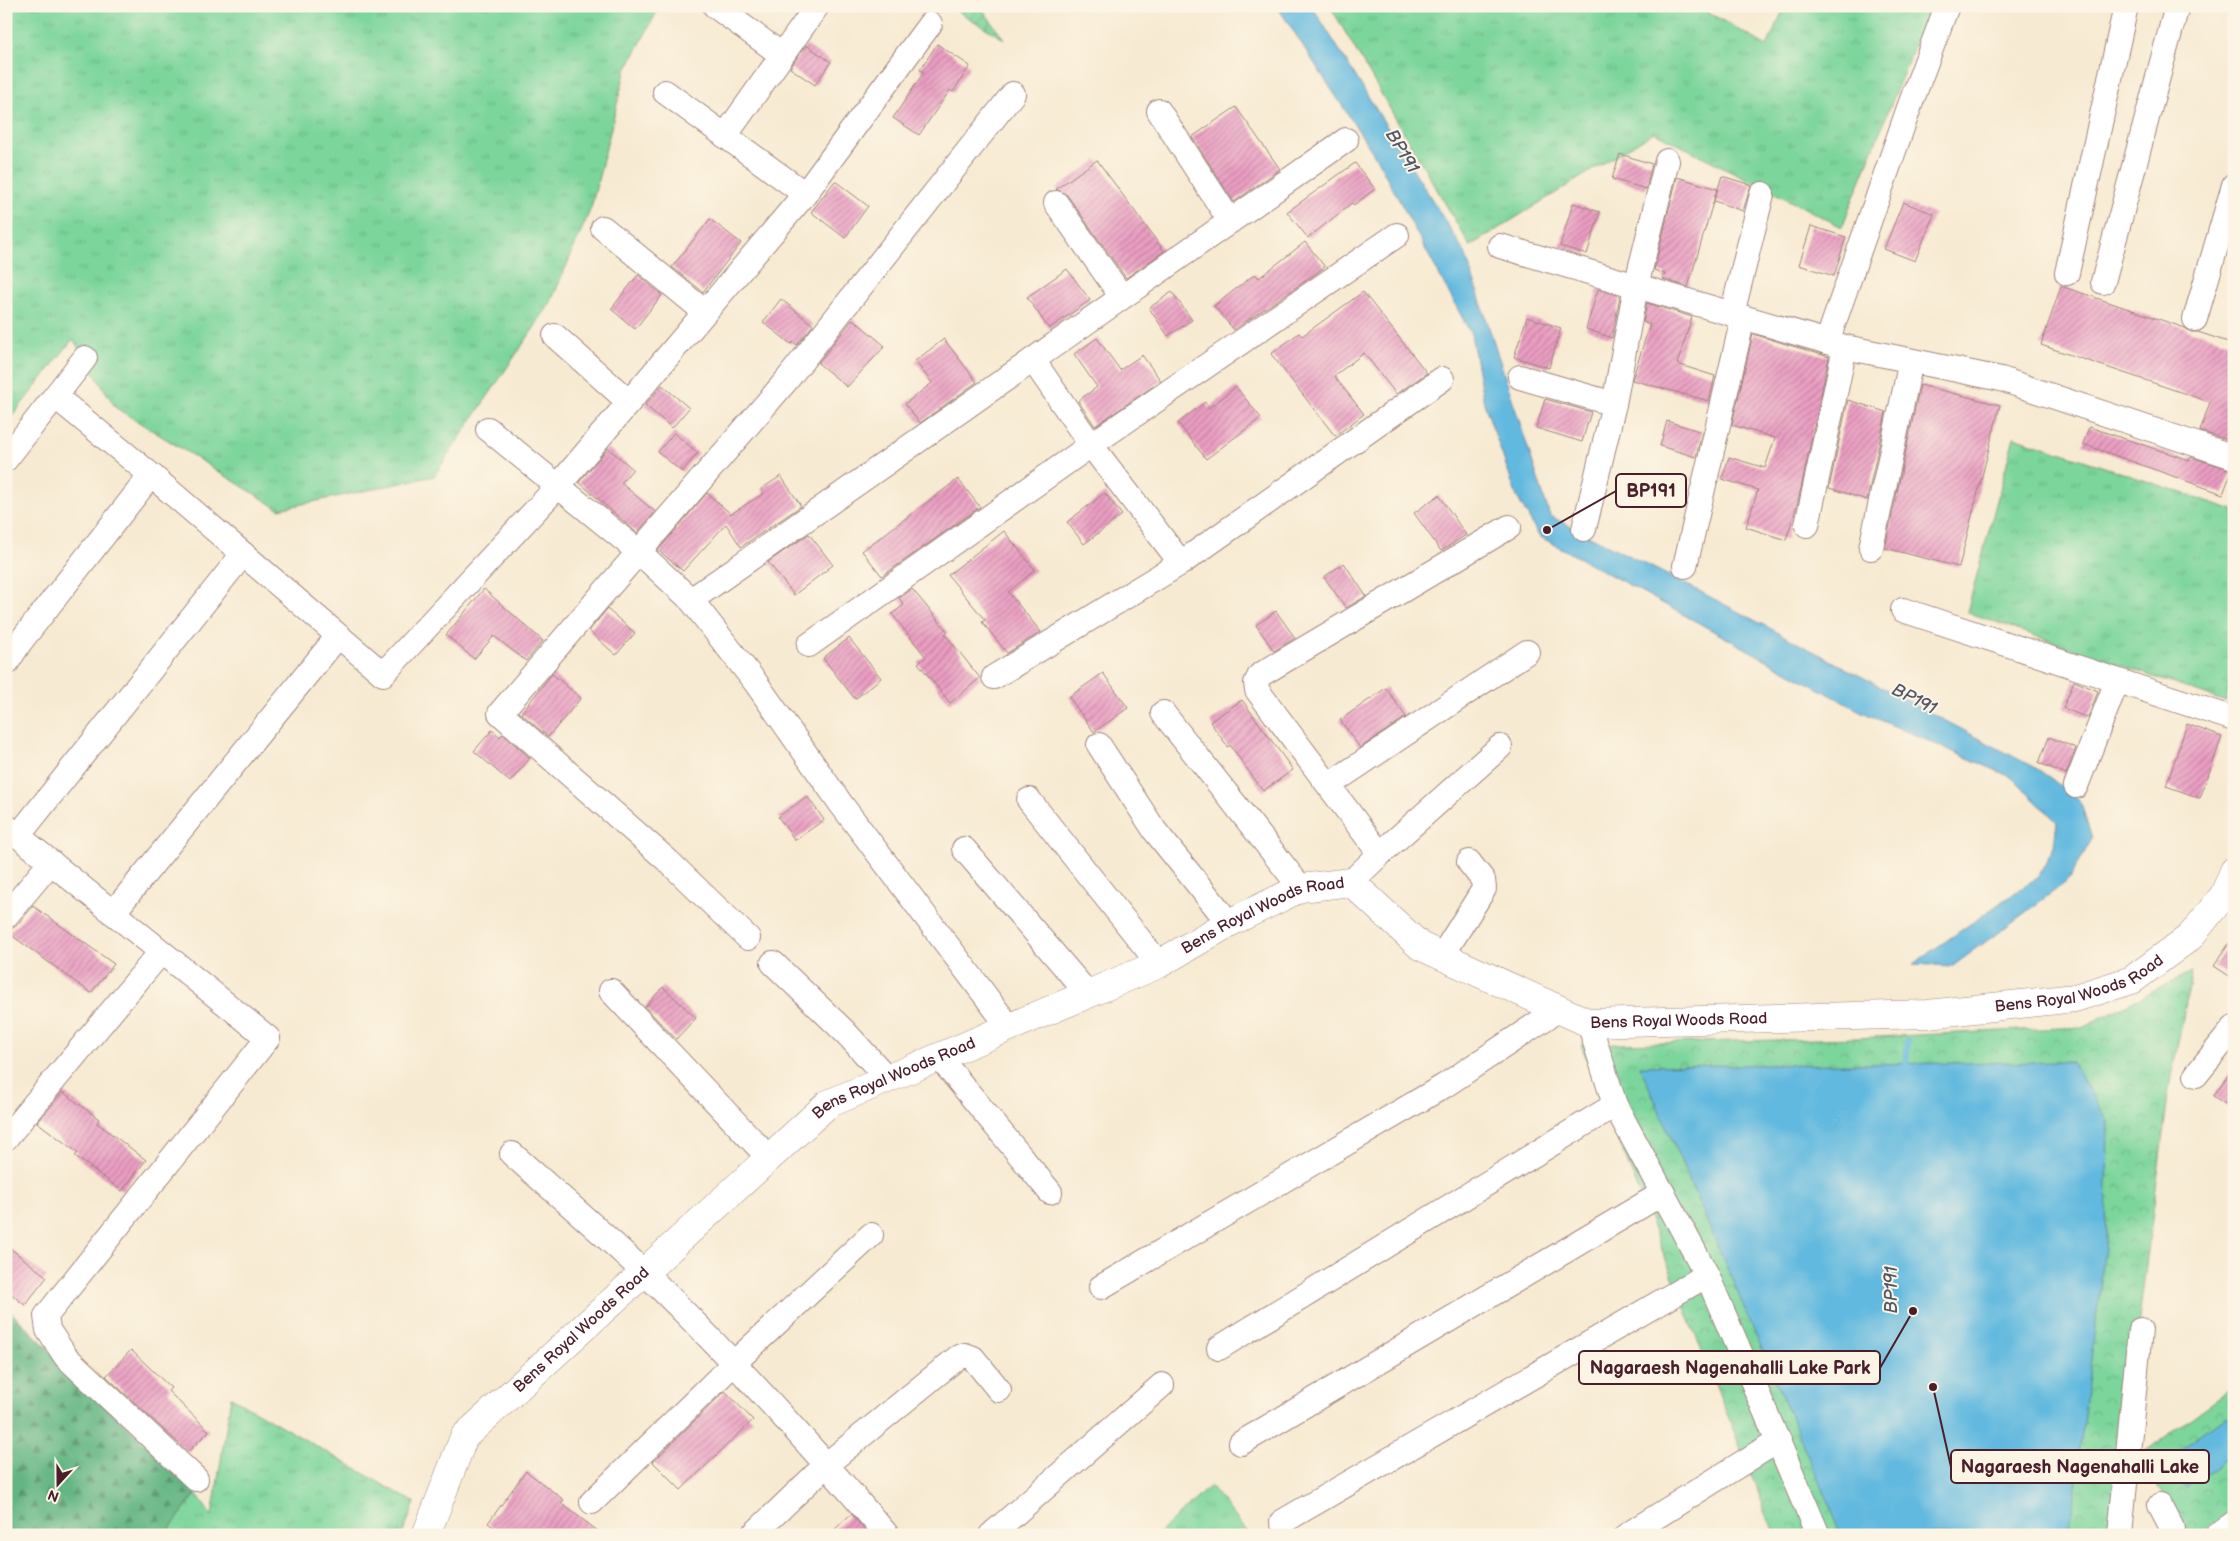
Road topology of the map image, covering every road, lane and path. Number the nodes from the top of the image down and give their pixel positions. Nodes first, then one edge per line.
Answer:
1 (715, 6) edge
2 (817, 6) edge
3 (1947, 6) edge
4 (2126, 6) edge
5 (2177, 6) edge
6 (930, 24) dead end
7 (782, 55) junction
8 (665, 92) dead end
9 (1013, 94) dead end
10 (1159, 111) dead end
11 (725, 136) junction
12 (1346, 140) dead end
13 (1667, 161) dead end
14 (2234, 185) edge
15 (805, 194) junction
16 (1762, 194) dead end
17 (1056, 204) dead end
18 (1230, 221) junction
19 (603, 228) dead end
20 (1397, 235) dead end
21 (1500, 246) dead end
22 (2067, 273) dead end
23 (2103, 282) dead end
24 (1636, 286) junction
25 (1122, 297) junction
26 (705, 312) junction
27 (1738, 316) junction
28 (2195, 319) dead end
29 (555, 336) dead end
30 (1836, 345) junction
31 (85, 358) dead end
32 (1033, 360) junction
33 (1911, 361) junction
34 (1520, 377) dead end
35 (1442, 379) dead end
36 (56, 397) junction
37 (629, 402) junction
38 (1614, 404) junction
39 (488, 428) dead end
40 (1090, 445) junction
41 (2234, 457) edge
42 (6, 459) edge
43 (151, 475) junction
44 (559, 485) junction
45 (1807, 525) dead end
46 (1509, 527) dead end
47 (1584, 529) dead end
48 (1871, 548) dead end
49 (639, 552) junction
50 (243, 554) junction
51 (1182, 563) junction
52 (1685, 566) dead end
53 (691, 600) junction
54 (1903, 610) dead end
55 (338, 636) junction
56 (809, 645) dead end
57 (1527, 652) dead end
58 (6, 664) edge
59 (994, 677) dead end
60 (2117, 681) junction
61 (1163, 713) dead end
62 (2234, 719) edge
63 (1099, 744) dead end
64 (1500, 747) dead end
65 (1329, 785) junction
66 (2076, 786) dead end
67 (1029, 800) dead end
68 (12, 831) edge
69 (964, 848) dead end
70 (1380, 854) junction
71 (51, 862) junction
72 (1469, 862) dead end
73 (1351, 882) junction
74 (1301, 888) junction
75 (2230, 889) edge
76 (113, 913) junction
77 (6, 916) edge
78 (1229, 923) junction
79 (748, 938) dead end
80 (161, 952) junction
81 (1442, 956) junction
82 (773, 963) dead end
83 (1159, 964) junction
84 (612, 992) dead end
85 (1088, 994) junction
86 (1559, 1009) junction
87 (1589, 1023) junction
88 (1009, 1027) junction
89 (2234, 1028) edge
90 (939, 1057) junction
91 (2196, 1075) dead end
92 (888, 1079) junction
93 (1615, 1105) junction
94 (6, 1138) edge
95 (512, 1154) dead end
96 (769, 1158) junction
97 (1050, 1192) dead end
98 (1663, 1193) junction
99 (871, 1235) dead end
100 (644, 1272) junction
101 (1707, 1276) junction
102 (1101, 1288) dead end
103 (2140, 1330) dead end
104 (1219, 1348) dead end
105 (734, 1363) junction
106 (1162, 1385) dead end
107 (999, 1390) dead end
108 (1779, 1440) junction
109 (1241, 1444) dead end
110 (827, 1464) junction
111 (196, 1478) dead end
112 (592, 1502) dead end
113 (2160, 1505) dead end
114 (1282, 1522) dead end
115 (2234, 1523) edge
116 (426, 1535) edge
117 (753, 1535) edge
118 (887, 1535) edge
119 (991, 1535) edge
120 (1627, 1535) edge
121 (1818, 1535) edge
122 (2120, 1535) edge
123 (2170, 1535) edge
124 (2217, 1535) edge

1 - 7 street
2 - 7 street
3 - 30 street
4 - 22 street
5 - 23 street
6 - 15 street
7 - 11 street
8 - 11 street
9 - 49 street
10 - 18 street
11 - 15 street
12 - 18 street
13 - 24 street
14 - 28 street
15 - 26 street
16 - 27 street
17 - 25 street
18 - 25 street
19 - 26 street
20 - 40 street
21 - 24 street
24 - 27 street
24 - 38 street
25 - 32 street
26 - 37 street
27 - 30 street
27 - 52 street
29 - 37 street
30 - 33 street
30 - 45 street
31 - 36 street
32 - 40 street
32 - 53 street
33 - 41 street
33 - 48 street
34 - 38 street
35 - 51 street
36 - 42 street
36 - 43 street
37 - 44 street
38 - 47 street
39 - 44 street
40 - 51 street
40 - 56 street
43 - 50 street
43 - 58 street
44 - 49 street
44 - 55 street
46 - 65 street
49 - 53 street
49 - 79 street
50 - 55 street
50 - 68 street
51 - 59 street
53 - 88 street
54 - 60 street
55 - 76 street
57 - 65 street
60 - 62 street
60 - 66 street
61 - 74 street
63 - 78 street
64 - 70 street
65 - 70 street
67 - 83 street
68 - 71 street
69 - 85 street
70 - 73 street
71 - 76 street
71 - 77 street
72 - 81 street
73 - 74 street, Bens Royal Woods Road
73 - 81 street, Bens Royal Woods Road
74 - 78 street, Bens Royal Woods Road
75 - 87 street, Bens Royal Woods Road
76 - 80 street
78 - 83 street, Bens Royal Woods Road
80 - 94 street
80 - 111 street
81 - 86 street, Bens Royal Woods Road
82 - 92 street
83 - 85 street, Bens Royal Woods Road
84 - 96 street
85 - 88 street, Bens Royal Woods Road
86 - 87 street, Bens Royal Woods Road
86 - 102 street
87 - 93 street
88 - 90 street, Bens Royal Woods Road
89 - 91 street
90 - 92 street, Bens Royal Woods Road
90 - 97 street
92 - 96 street, Bens Royal Woods Road
93 - 98 street
93 - 104 street
95 - 100 street
96 - 100 street, Bens Royal Woods Road
98 - 101 street
98 - 109 street
99 - 105 street
100 - 105 street
100 - 116 street, Bens Royal Woods Road
101 - 108 street
101 - 114 street
103 - 122 street
105 - 110 street
105 - 112 street
106 - 119 street
107 - 110 street
108 - 120 street
108 - 121 street
110 - 117 street
110 - 118 street
113 - 123 street
115 - 124 street

